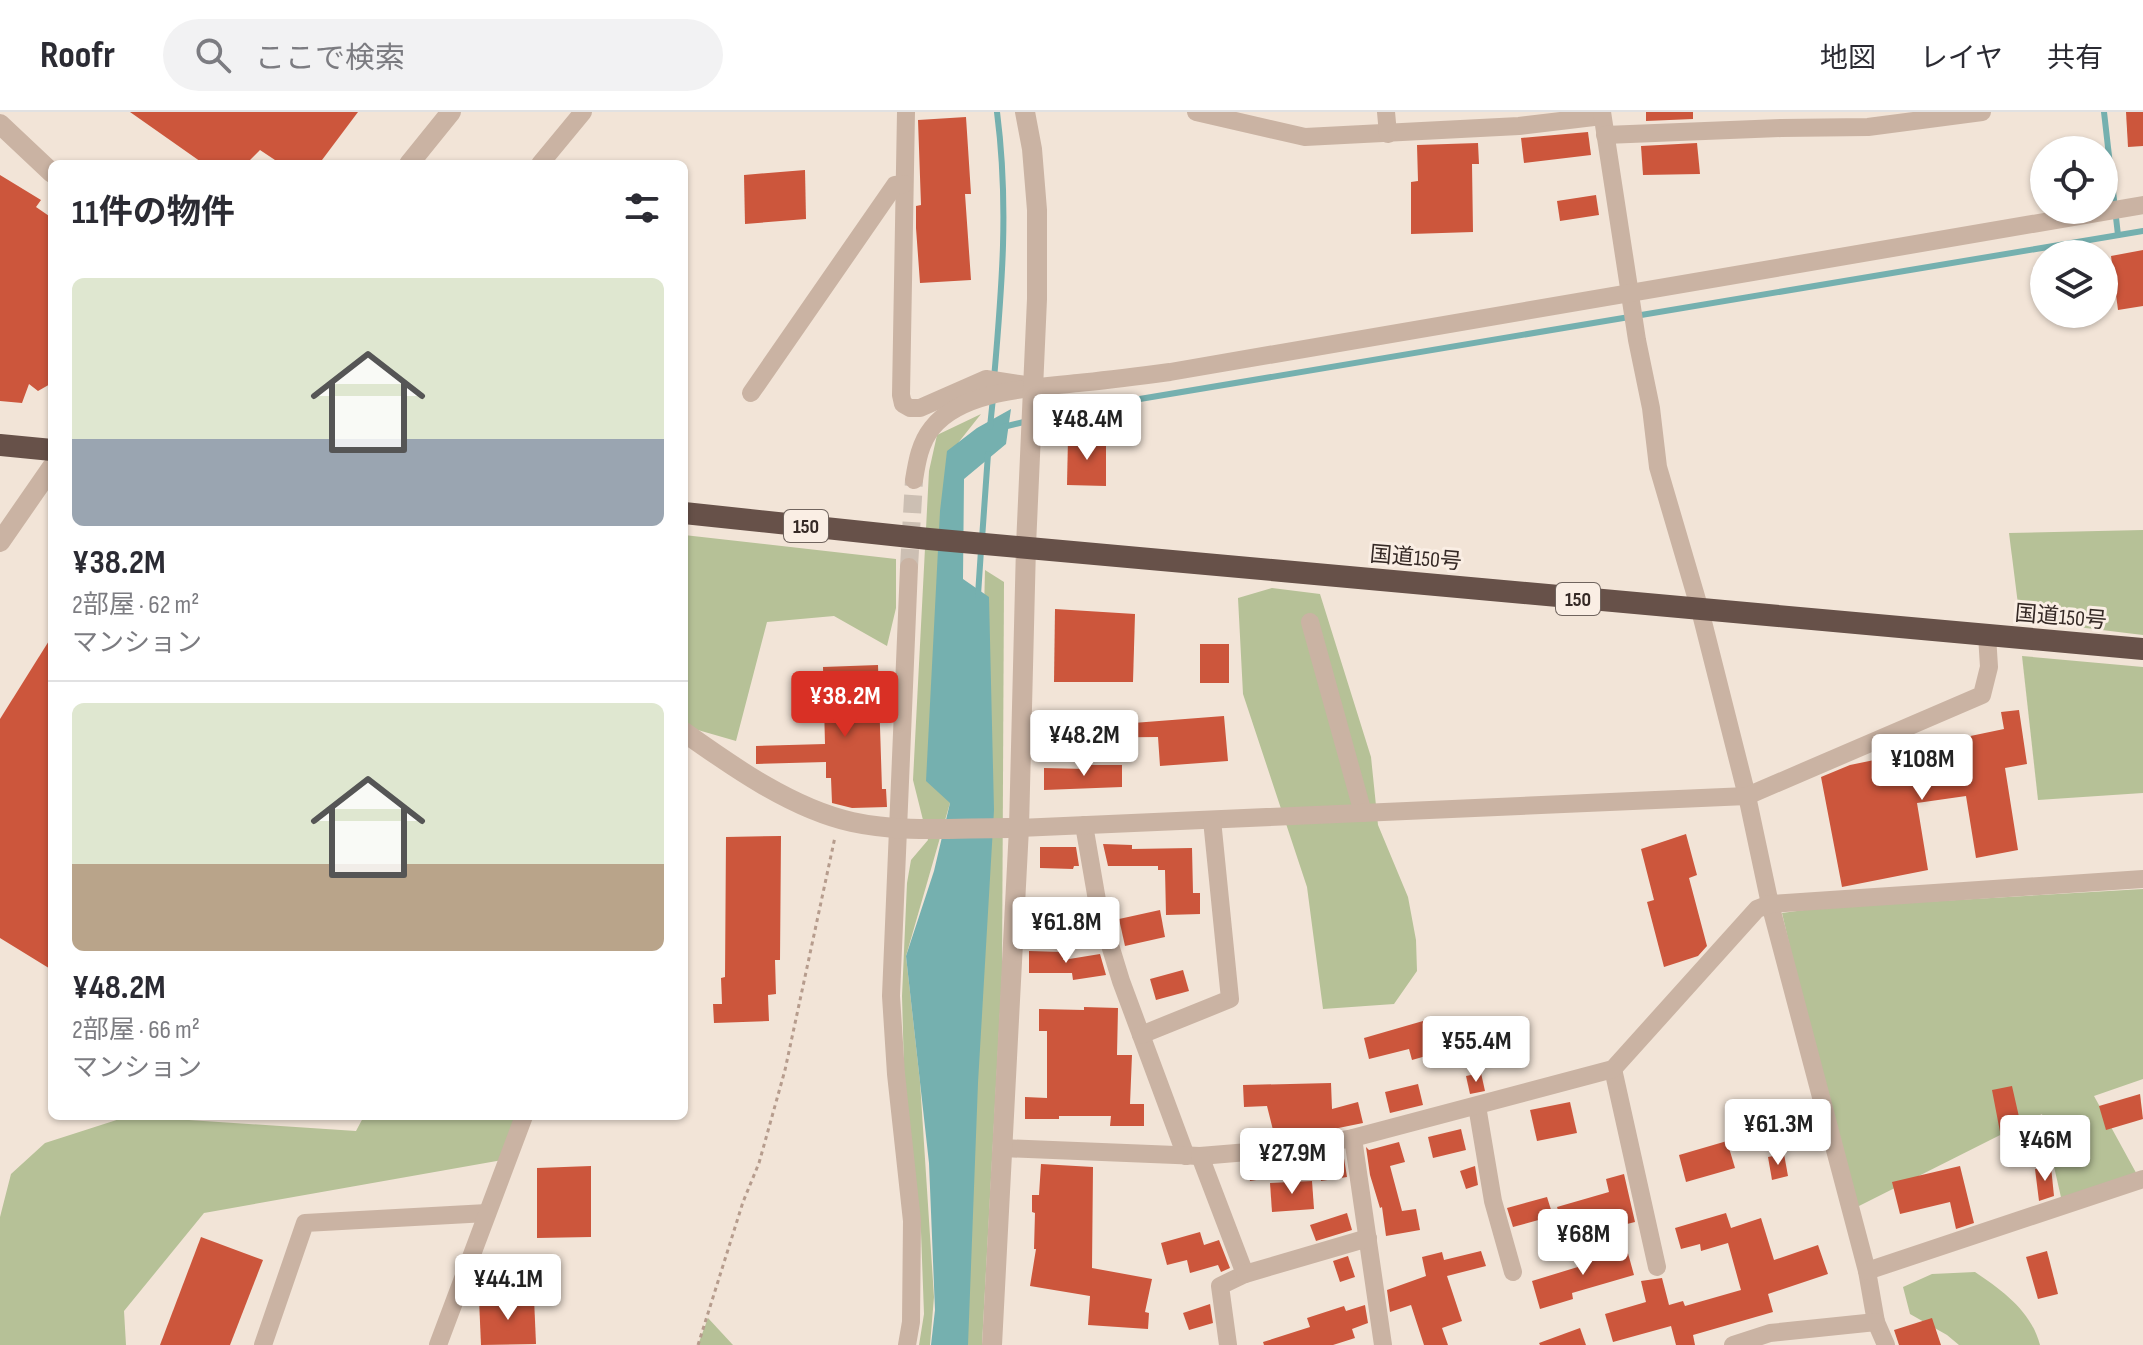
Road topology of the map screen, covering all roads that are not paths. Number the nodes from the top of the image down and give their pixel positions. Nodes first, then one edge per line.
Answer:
1 (451, 112) edge
2 (583, 112) edge
3 (906, 112) edge
4 (1025, 112) edge
5 (1196, 112) edge
6 (1386, 112) edge
7 (1982, 112) edge
8 (1602, 114) edge
9 (0, 124) edge
10 (1388, 134) junction
11 (1605, 135) junction
12 (412, 160) edge
13 (543, 160) edge
14 (48, 169) edge
15 (904, 184) junction
16 (2135, 207) edge
17 (1631, 294) junction
18 (1033, 392) junction
19 (751, 393) dead end
20 (0, 445) edge
21 (48, 450) edge
22 (48, 473) edge
23 (914, 480) tunnel mouth
24 (688, 513) edge
25 (0, 542) edge
26 (1020, 546) junction
27 (909, 567) tunnel mouth
28 (1700, 610) junction
29 (1310, 622) dead end
30 (1987, 635) junction
31 (2143, 649) edge
32 (688, 735) edge
33 (1747, 796) junction
34 (1363, 813) junction
35 (1212, 820) junction
36 (1084, 825) junction
37 (897, 828) junction
38 (1012, 828) junction
39 (2143, 879) edge
40 (1770, 904) junction
41 (1141, 1035) junction
42 (1613, 1069) junction
43 (1477, 1106) junction
44 (522, 1120) edge
45 (1353, 1138) junction
46 (1002, 1148) junction
47 (1193, 1156) junction
48 (2143, 1179) edge
49 (487, 1213) junction
50 (1368, 1238) junction
51 (1657, 1267) dead end
52 (1867, 1271) junction
53 (1513, 1272) dead end
54 (1245, 1274) junction
55 (1876, 1322) junction
56 (1779, 1339) edge
57 (263, 1345) edge
58 (438, 1345) edge
59 (907, 1345) edge
60 (992, 1345) edge
61 (1228, 1345) edge
62 (1383, 1345) edge
63 (1733, 1345) edge
64 (1886, 1345) edge

1 - 12 street
2 - 13 street
3 - 15 street
4 - 18 street
5 - 10 street
6 - 10 street
7 - 11 street
8 - 10 street
8 - 11 street
9 - 14 street
11 - 17 street
15 - 18 street
15 - 19 street
16 - 17 street
17 - 18 street
17 - 28 street
18 - 23 street
18 - 26 street
20 - 21 highway
22 - 25 street
24 - 26 highway, 国道150号 / 150
26 - 28 highway, 国道150号 / 150
26 - 38 street
27 - 37 street
28 - 30 highway, 国道150号 / 150
28 - 33 street
29 - 34 street
30 - 31 highway, 国道150号 / 150
30 - 33 street
32 - 37 street
33 - 34 street
33 - 40 street
34 - 35 street
35 - 36 street
35 - 41 street
36 - 38 street
36 - 41 street
37 - 38 street
37 - 59 street
38 - 46 street
39 - 40 street
40 - 42 street
40 - 52 street
41 - 47 street
42 - 43 street
42 - 51 street
43 - 45 street
43 - 53 street
44 - 49 street
45 - 47 street
45 - 50 street
46 - 47 street
46 - 60 street
47 - 54 street
48 - 52 street
49 - 57 street
49 - 58 street
50 - 54 street
50 - 62 street
52 - 55 street
54 - 61 street
55 - 56 street
55 - 64 street
56 - 63 street

